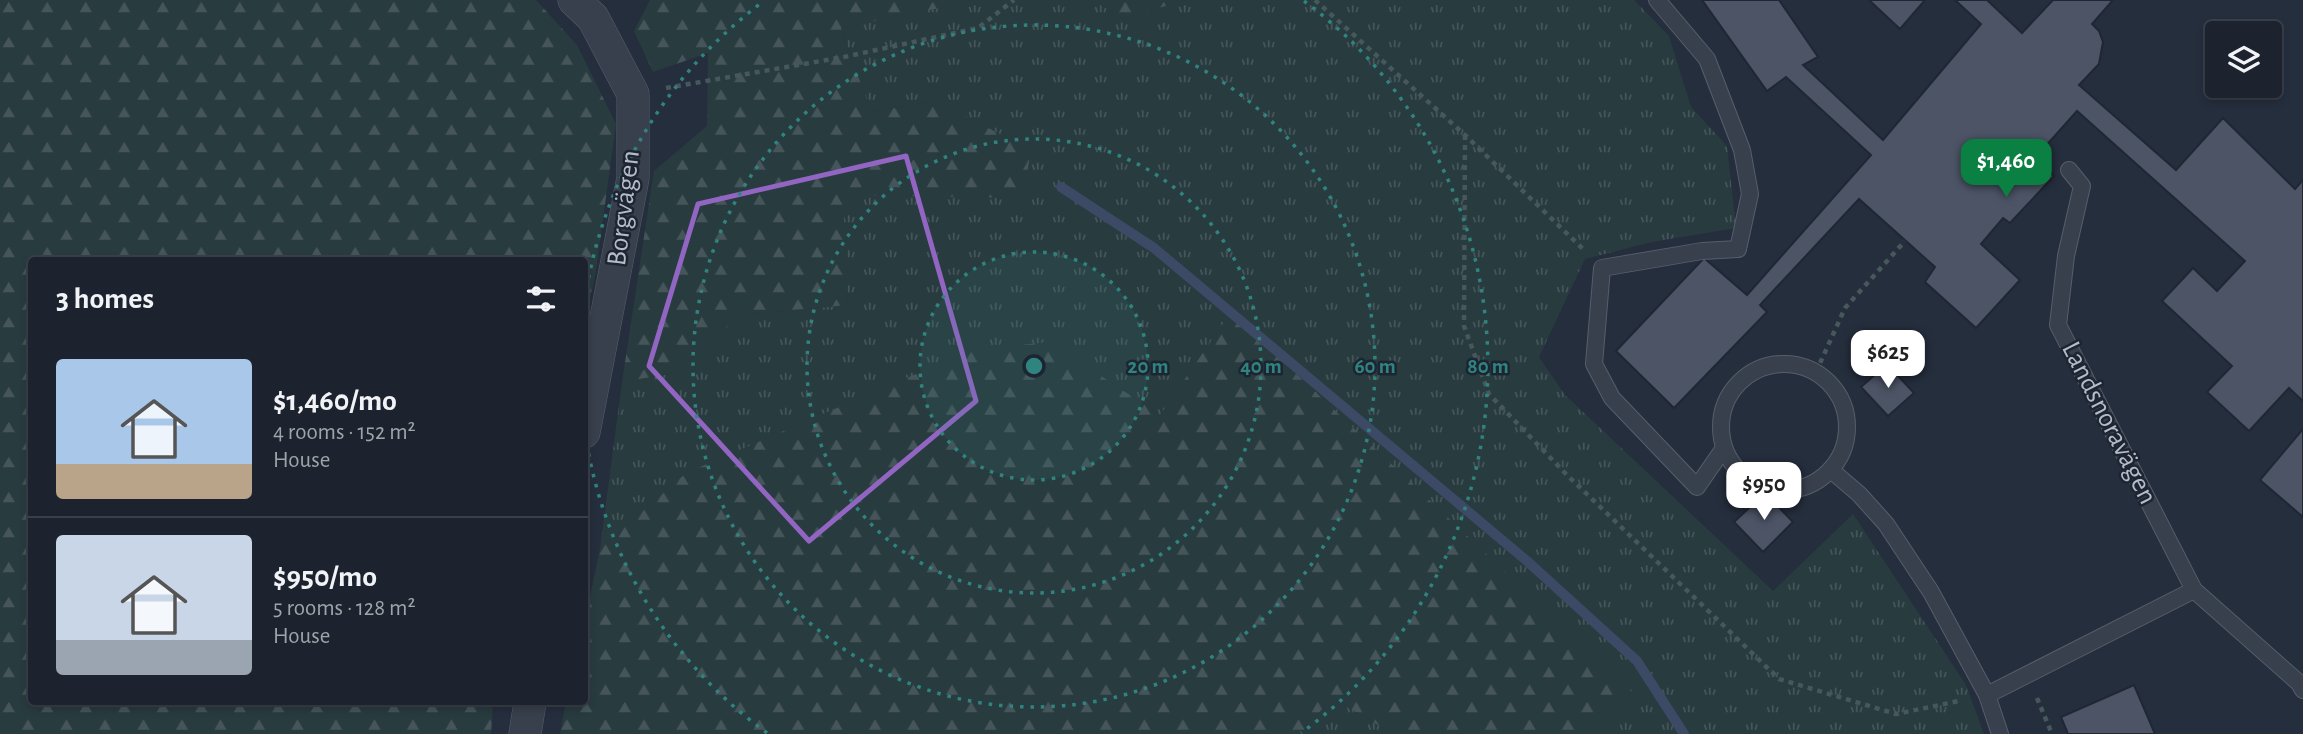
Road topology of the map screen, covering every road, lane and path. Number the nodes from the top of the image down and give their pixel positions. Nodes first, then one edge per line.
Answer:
1 (574, 0) edge
2 (1014, 0) edge
3 (1315, 0) edge
4 (1657, 0) edge
5 (633, 94) junction
6 (1465, 135) junction
7 (2069, 170) dead end
8 (1905, 241) dead end
9 (1576, 242) dead end
10 (1816, 372) junction
11 (588, 411) edge
12 (1724, 448) junction
13 (1832, 471) junction
14 (2194, 590) junction
15 (2028, 675) junction
16 (2303, 690) edge
17 (1987, 695) junction
18 (530, 705) edge
19 (525, 734) edge
20 (2000, 734) edge
21 (2052, 734) edge

1 - 5 street, Borgvägen
2 - 5 path
3 - 6 path
4 - 12 lane
5 - 11 street, Borgvägen
6 - 9 path
6 - 17 path
7 - 14 lane, Landsnoravägen
8 - 10 path
10 - 12 lane
10 - 13 lane
12 - 13 lane
13 - 17 lane
14 - 15 lane
14 - 16 lane, Landsnoravägen
15 - 17 lane
15 - 21 path
17 - 20 lane
18 - 19 street

